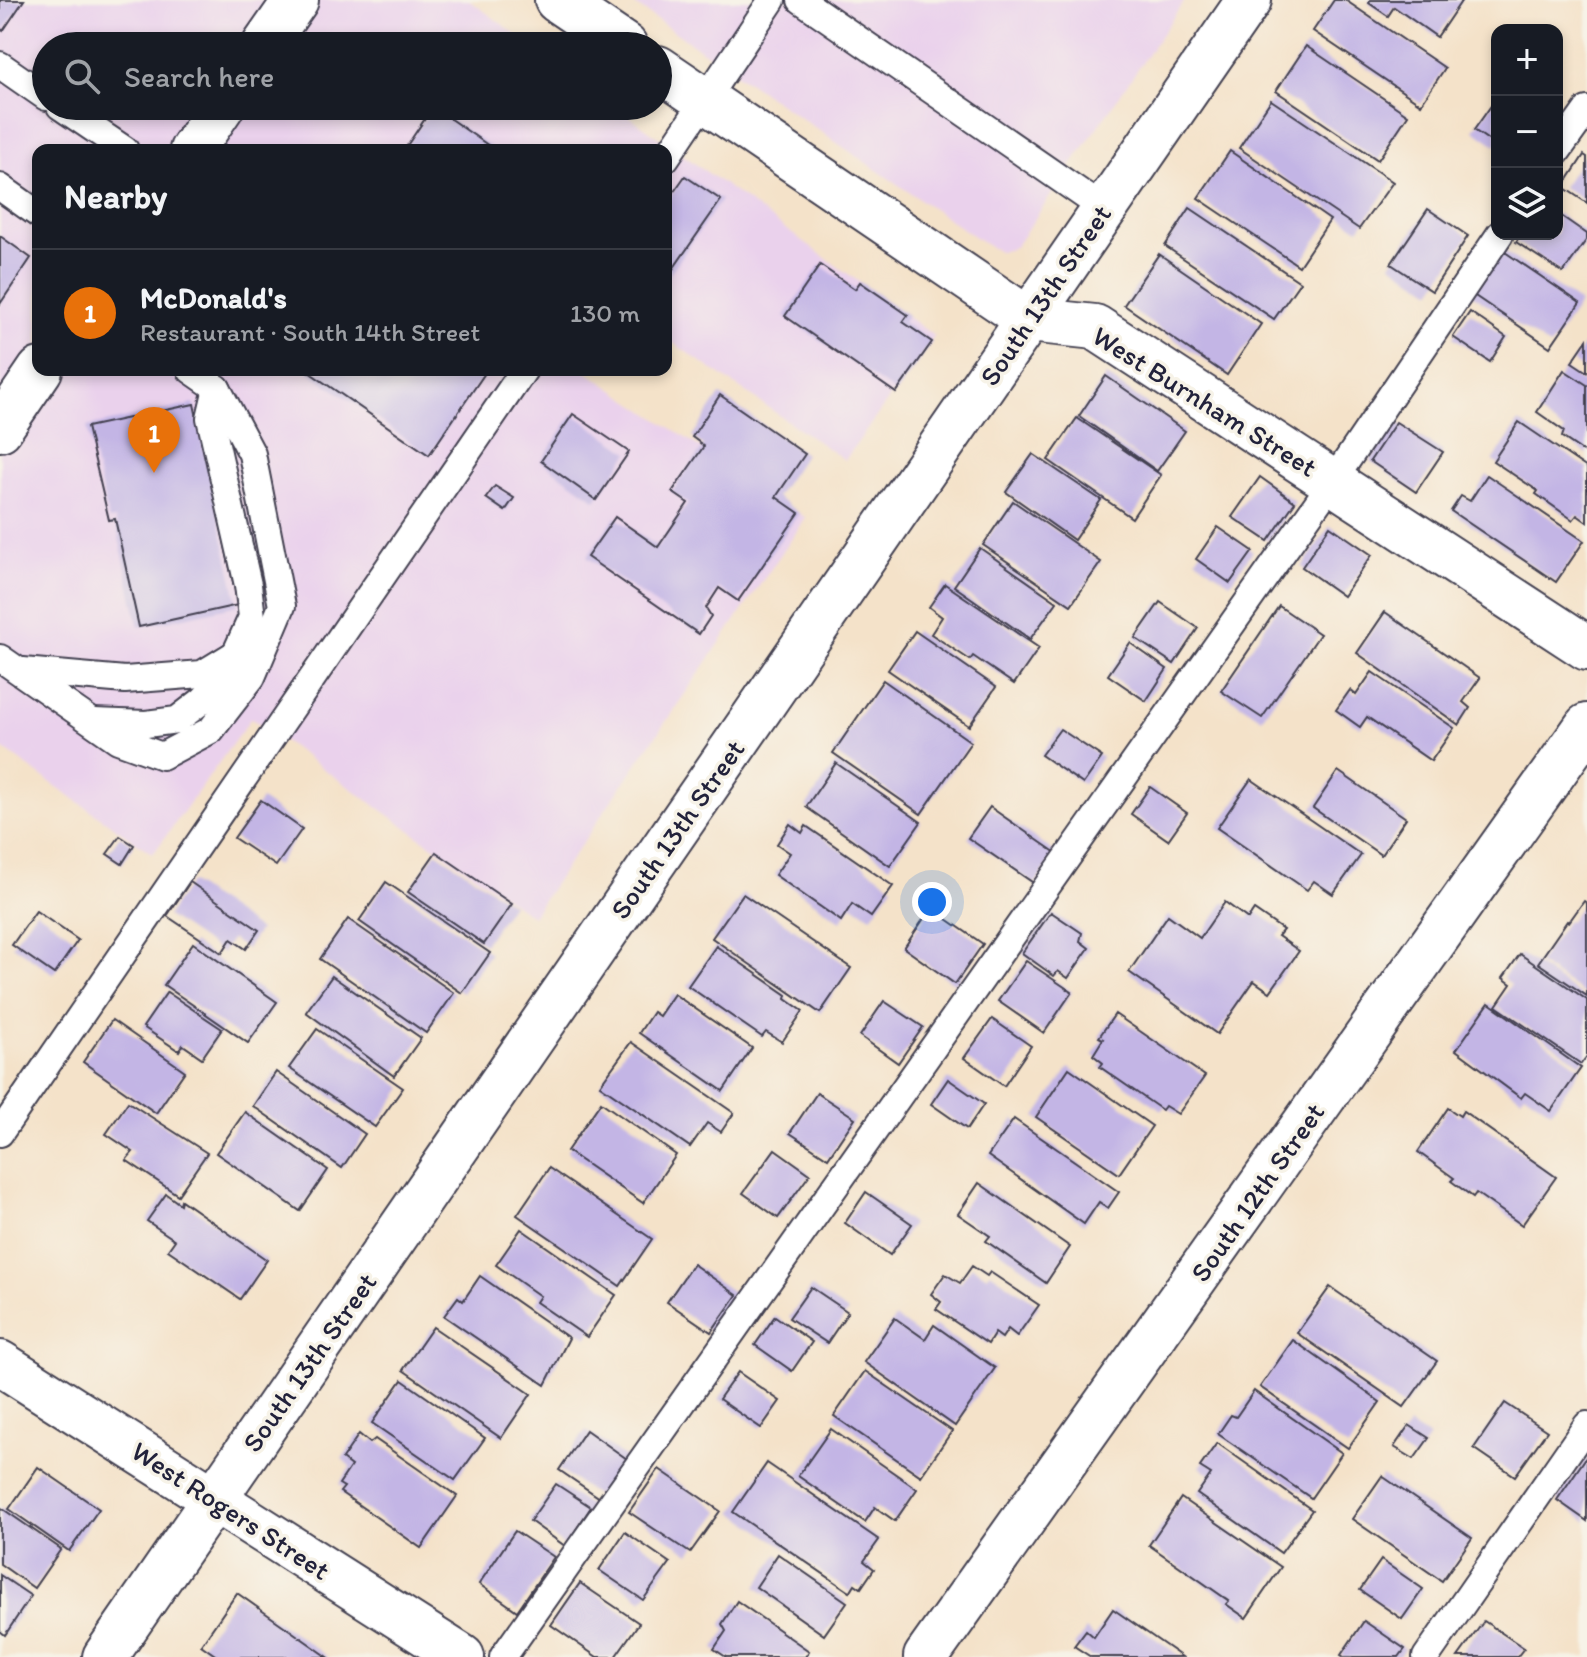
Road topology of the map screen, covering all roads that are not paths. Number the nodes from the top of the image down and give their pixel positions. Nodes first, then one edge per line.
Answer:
1 (296, 0) edge
2 (557, 0) edge
3 (772, 0) edge
4 (801, 0) edge
5 (1249, 0) edge
6 (274, 32) edge
7 (604, 32) edge
8 (0, 65) edge
9 (672, 77) edge
10 (32, 87) edge
11 (704, 99) junction
12 (1587, 110) edge
13 (81, 120) edge
14 (212, 120) edge
15 (116, 144) edge
16 (196, 144) edge
17 (1563, 144) edge
18 (672, 149) edge
19 (0, 187) edge
20 (1104, 209) junction
21 (32, 210) edge
22 (1496, 240) edge
23 (1029, 320) junction
24 (36, 376) edge
25 (200, 376) edge
26 (520, 376) edge
27 (217, 388) junction
28 (0, 429) edge
29 (1333, 481) junction
30 (1587, 648) edge
31 (236, 652) junction
32 (10, 664) edge
33 (94, 722) junction
34 (1587, 726) edge
35 (0, 1133) edge
36 (0, 1363) edge
37 (1587, 1425) edge
38 (214, 1500) junction
39 (105, 1657) edge
40 (462, 1657) edge
41 (503, 1657) edge
42 (926, 1657) edge
43 (1426, 1657) edge

1 - 6 street
2 - 7 street
3 - 11 lane
4 - 20 lane
5 - 20 street, South 13th Street
8 - 10 lane
9 - 11 street, West Burnham Street
11 - 18 lane
11 - 23 street, West Burnham Street
12 - 17 lane
13 - 15 lane
14 - 16 street
19 - 21 lane
20 - 23 street, South 13th Street
22 - 29 lane
23 - 29 street, West Burnham Street
23 - 38 street, South 13th Street
24 - 28 street
25 - 27 lane
26 - 35 lane
27 - 31 lane
27 - 33 lane
29 - 30 street, West Burnham Street
29 - 41 lane
31 - 32 lane
31 - 33 lane
32 - 33 lane
34 - 42 street, South 12th Street
36 - 38 street, West Rogers Street
37 - 43 lane
38 - 39 street, South 13th Street
38 - 40 street, West Rogers Street

